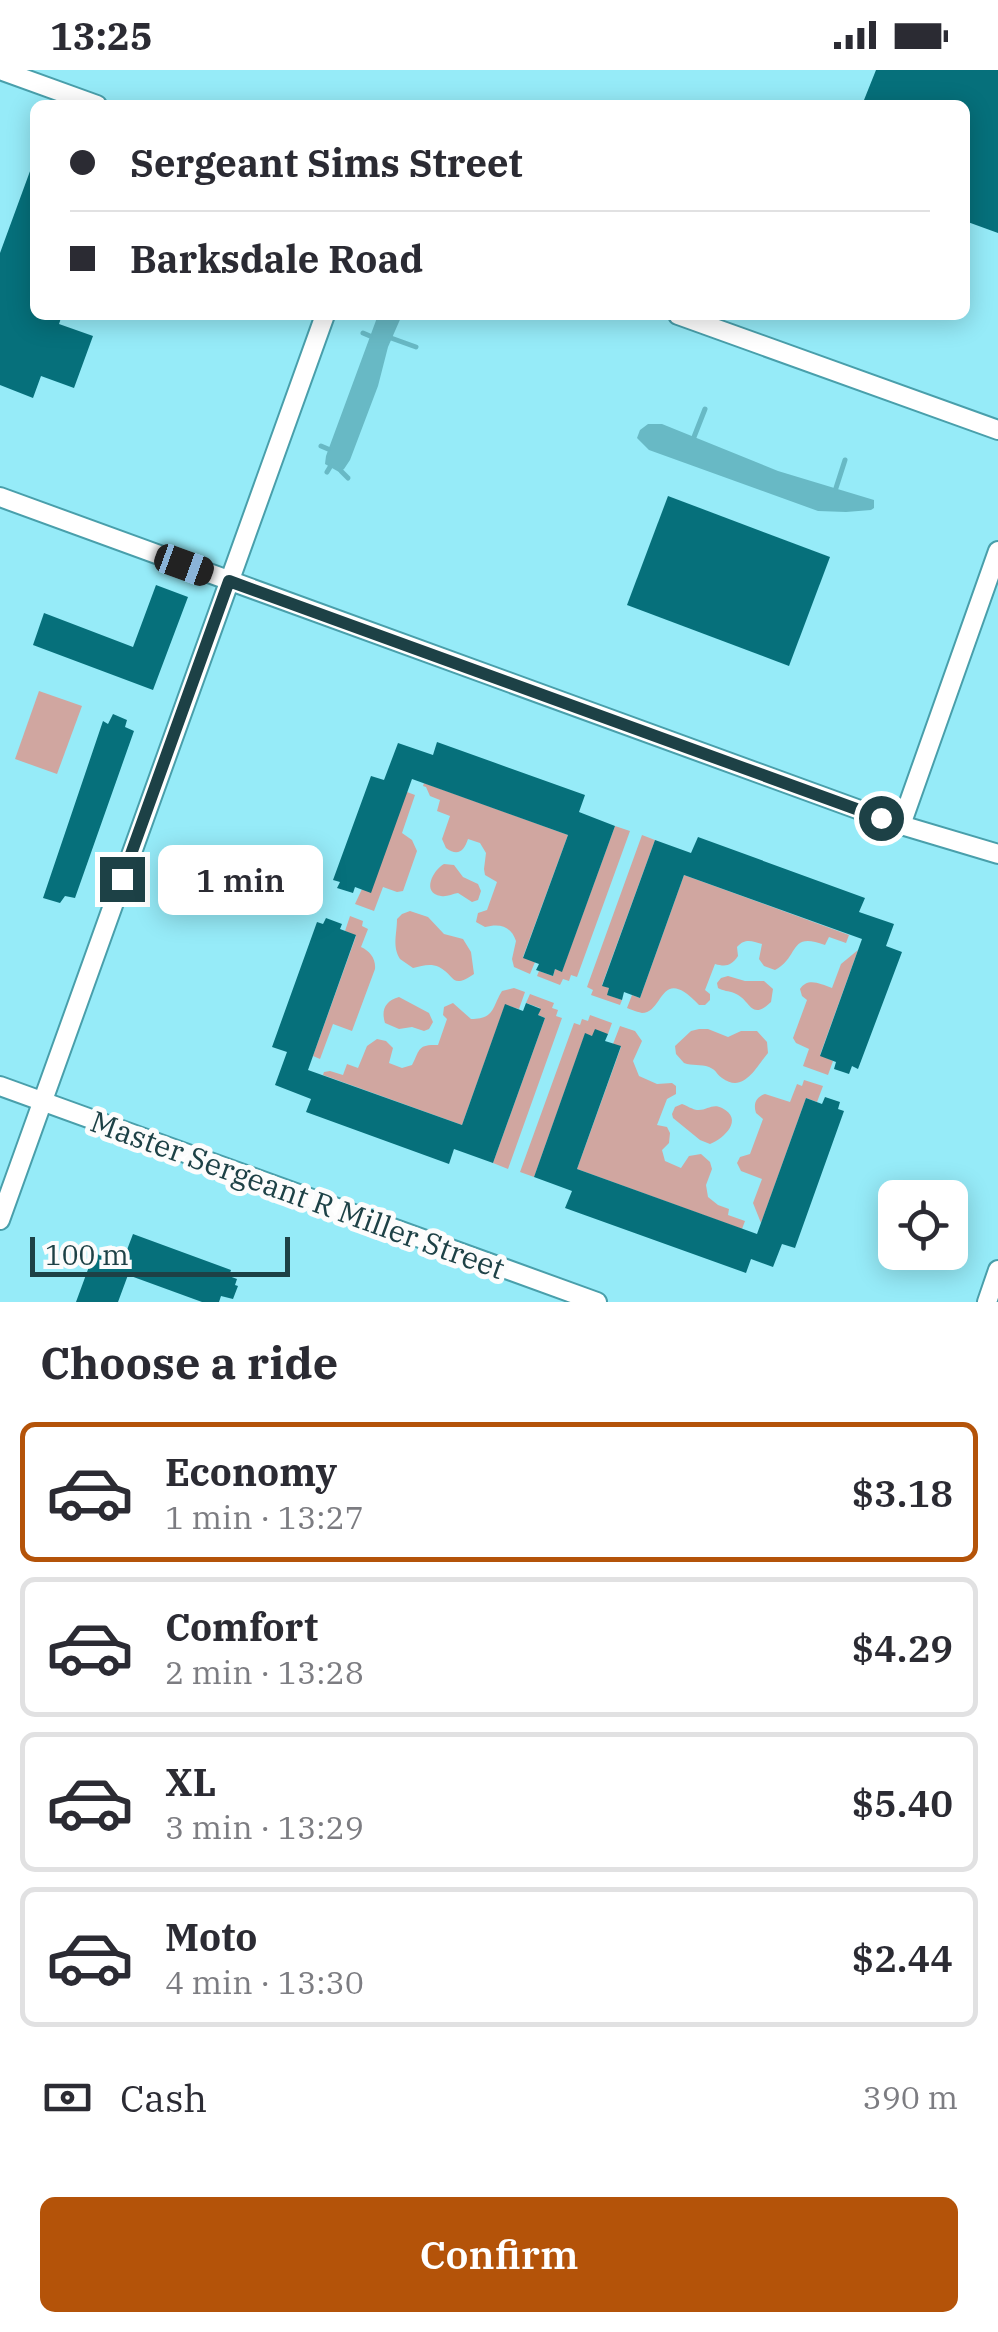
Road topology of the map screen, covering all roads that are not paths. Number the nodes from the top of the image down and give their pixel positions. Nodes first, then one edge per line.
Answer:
1 (0, 70) edge
2 (82, 100) edge
3 (323, 320) edge
4 (692, 320) edge
5 (998, 430) edge
6 (0, 498) edge
7 (998, 551) edge
8 (229, 581) junction
9 (901, 825) junction
10 (998, 854) edge
11 (0, 1086) edge
12 (43, 1101) junction
13 (0, 1220) edge
14 (998, 1270) edge
15 (596, 1302) edge
16 (987, 1302) edge

1 - 2 street
3 - 8 street
4 - 5 street
6 - 8 street
7 - 9 street
8 - 9 street
8 - 12 street
9 - 10 street
11 - 12 street, Master Sergeant R Miller Street
12 - 13 street
12 - 15 street, Master Sergeant R Miller Street
14 - 16 street

